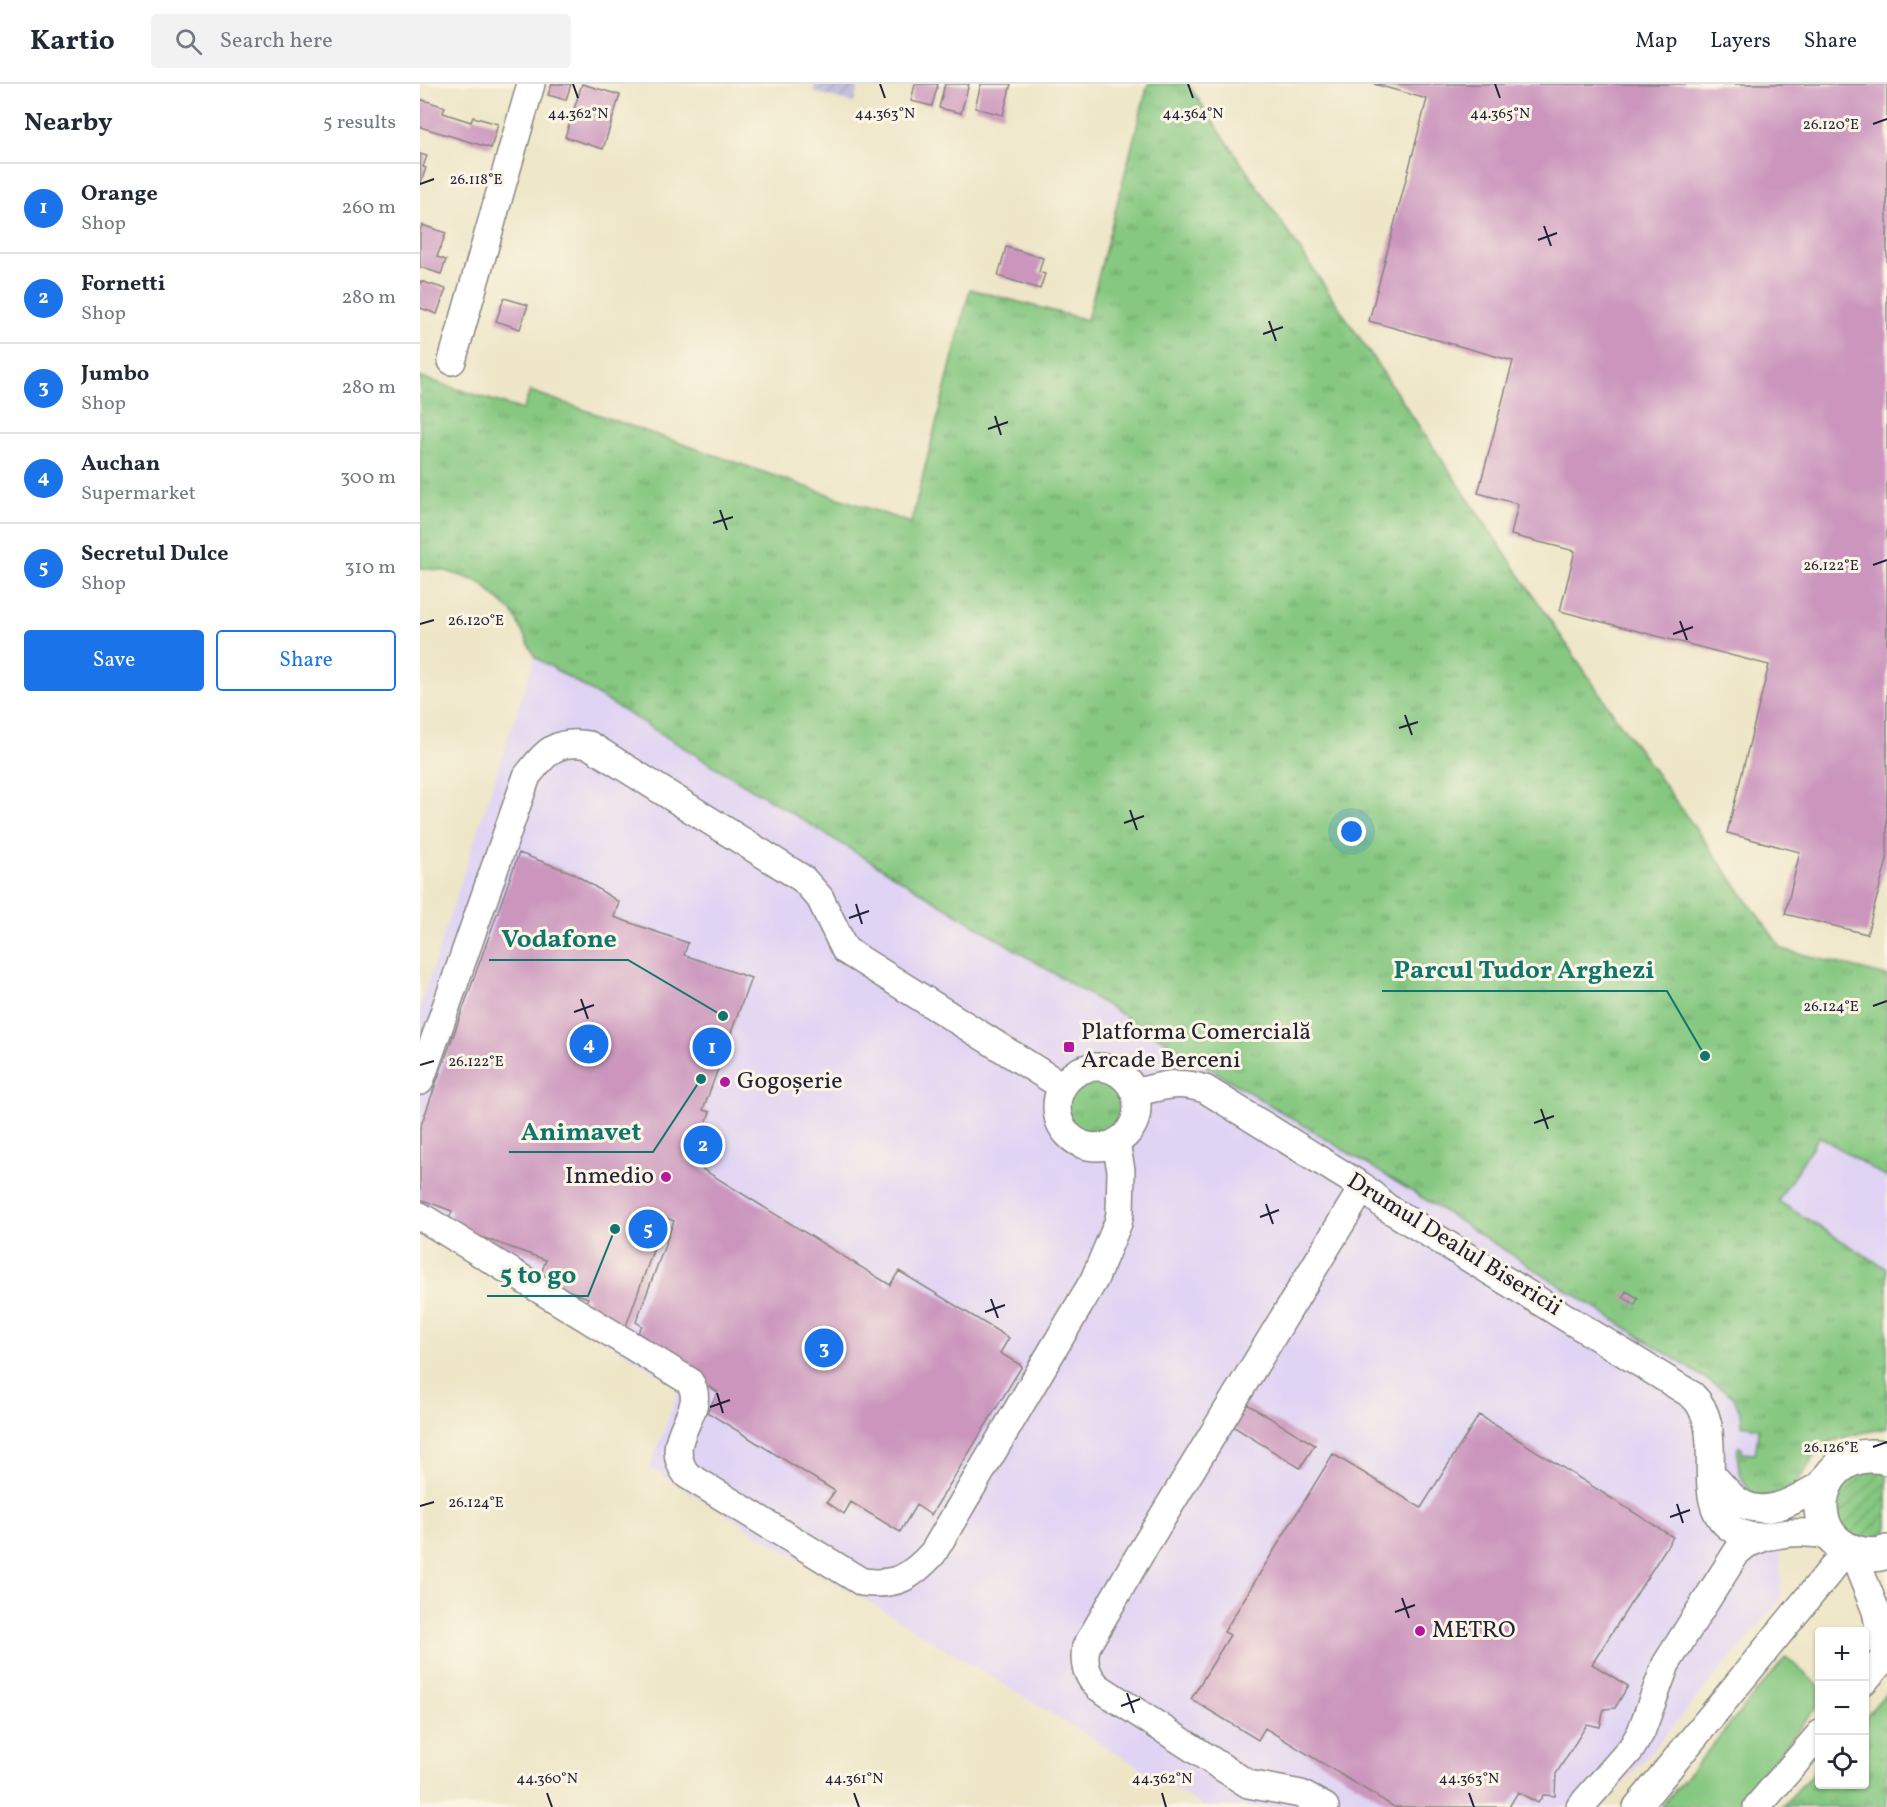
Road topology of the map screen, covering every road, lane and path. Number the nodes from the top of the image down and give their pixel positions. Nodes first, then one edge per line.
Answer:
1 (531, 84) edge
2 (452, 361) dead end
3 (420, 1081) edge
4 (1062, 1086) junction
5 (1135, 1093) junction
6 (1116, 1143) junction
7 (1363, 1187) junction
8 (420, 1216) edge
9 (1883, 1455) edge
10 (1712, 1475) junction
11 (1827, 1481) junction
12 (1769, 1536) junction
13 (1844, 1545) junction
14 (1887, 1552) edge
15 (1886, 1654) edge
16 (1865, 1681) edge
17 (1819, 1735) edge
18 (1325, 1807) edge
19 (1580, 1807) edge
20 (1637, 1807) edge
21 (1757, 1807) edge

1 - 2 street
3 - 4 street
4 - 5 street
4 - 6 street
5 - 6 street
5 - 7 street, Drumul Dealul Bisericii
6 - 8 street
7 - 10 street, Drumul Dealul Bisericii
7 - 18 street
9 - 11 main road
10 - 11 street
10 - 12 street, Drumul Dealul Bisericii
11 - 13 main road
12 - 13 street, Drumul Dealul Bisericii
12 - 19 street
13 - 14 main road
13 - 15 street
13 - 20 street
15 - 16 street
17 - 21 street

